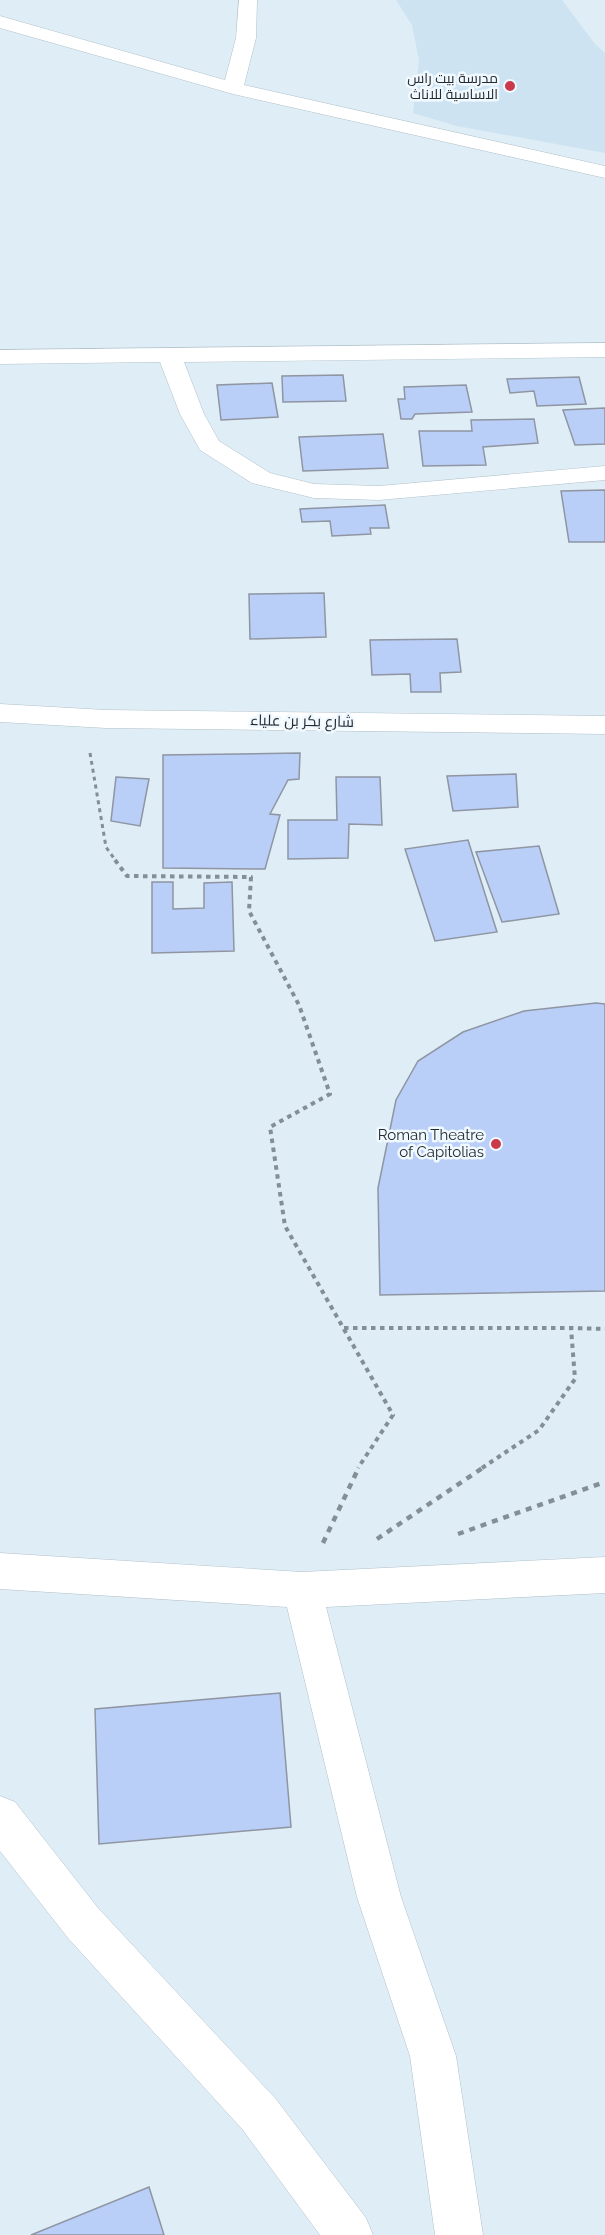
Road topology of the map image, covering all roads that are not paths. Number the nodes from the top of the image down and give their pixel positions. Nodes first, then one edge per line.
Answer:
1 (248, 0) edge
2 (0, 22) edge
3 (233, 88) junction
4 (605, 172) edge
5 (605, 350) edge
6 (169, 354) junction
7 (0, 357) edge
8 (605, 472) edge
9 (0, 713) edge
10 (605, 725) edge
11 (0, 1571) edge
12 (605, 1575) edge
13 (302, 1590) junction
14 (0, 1817) edge
15 (349, 2235) edge
16 (459, 2235) edge

1 - 3 street
2 - 3 street
3 - 4 street
5 - 6 street
6 - 7 street
6 - 8 street
9 - 10 street, شارع بكر بن علياء
11 - 13 street
12 - 13 street
13 - 16 street
14 - 15 street

